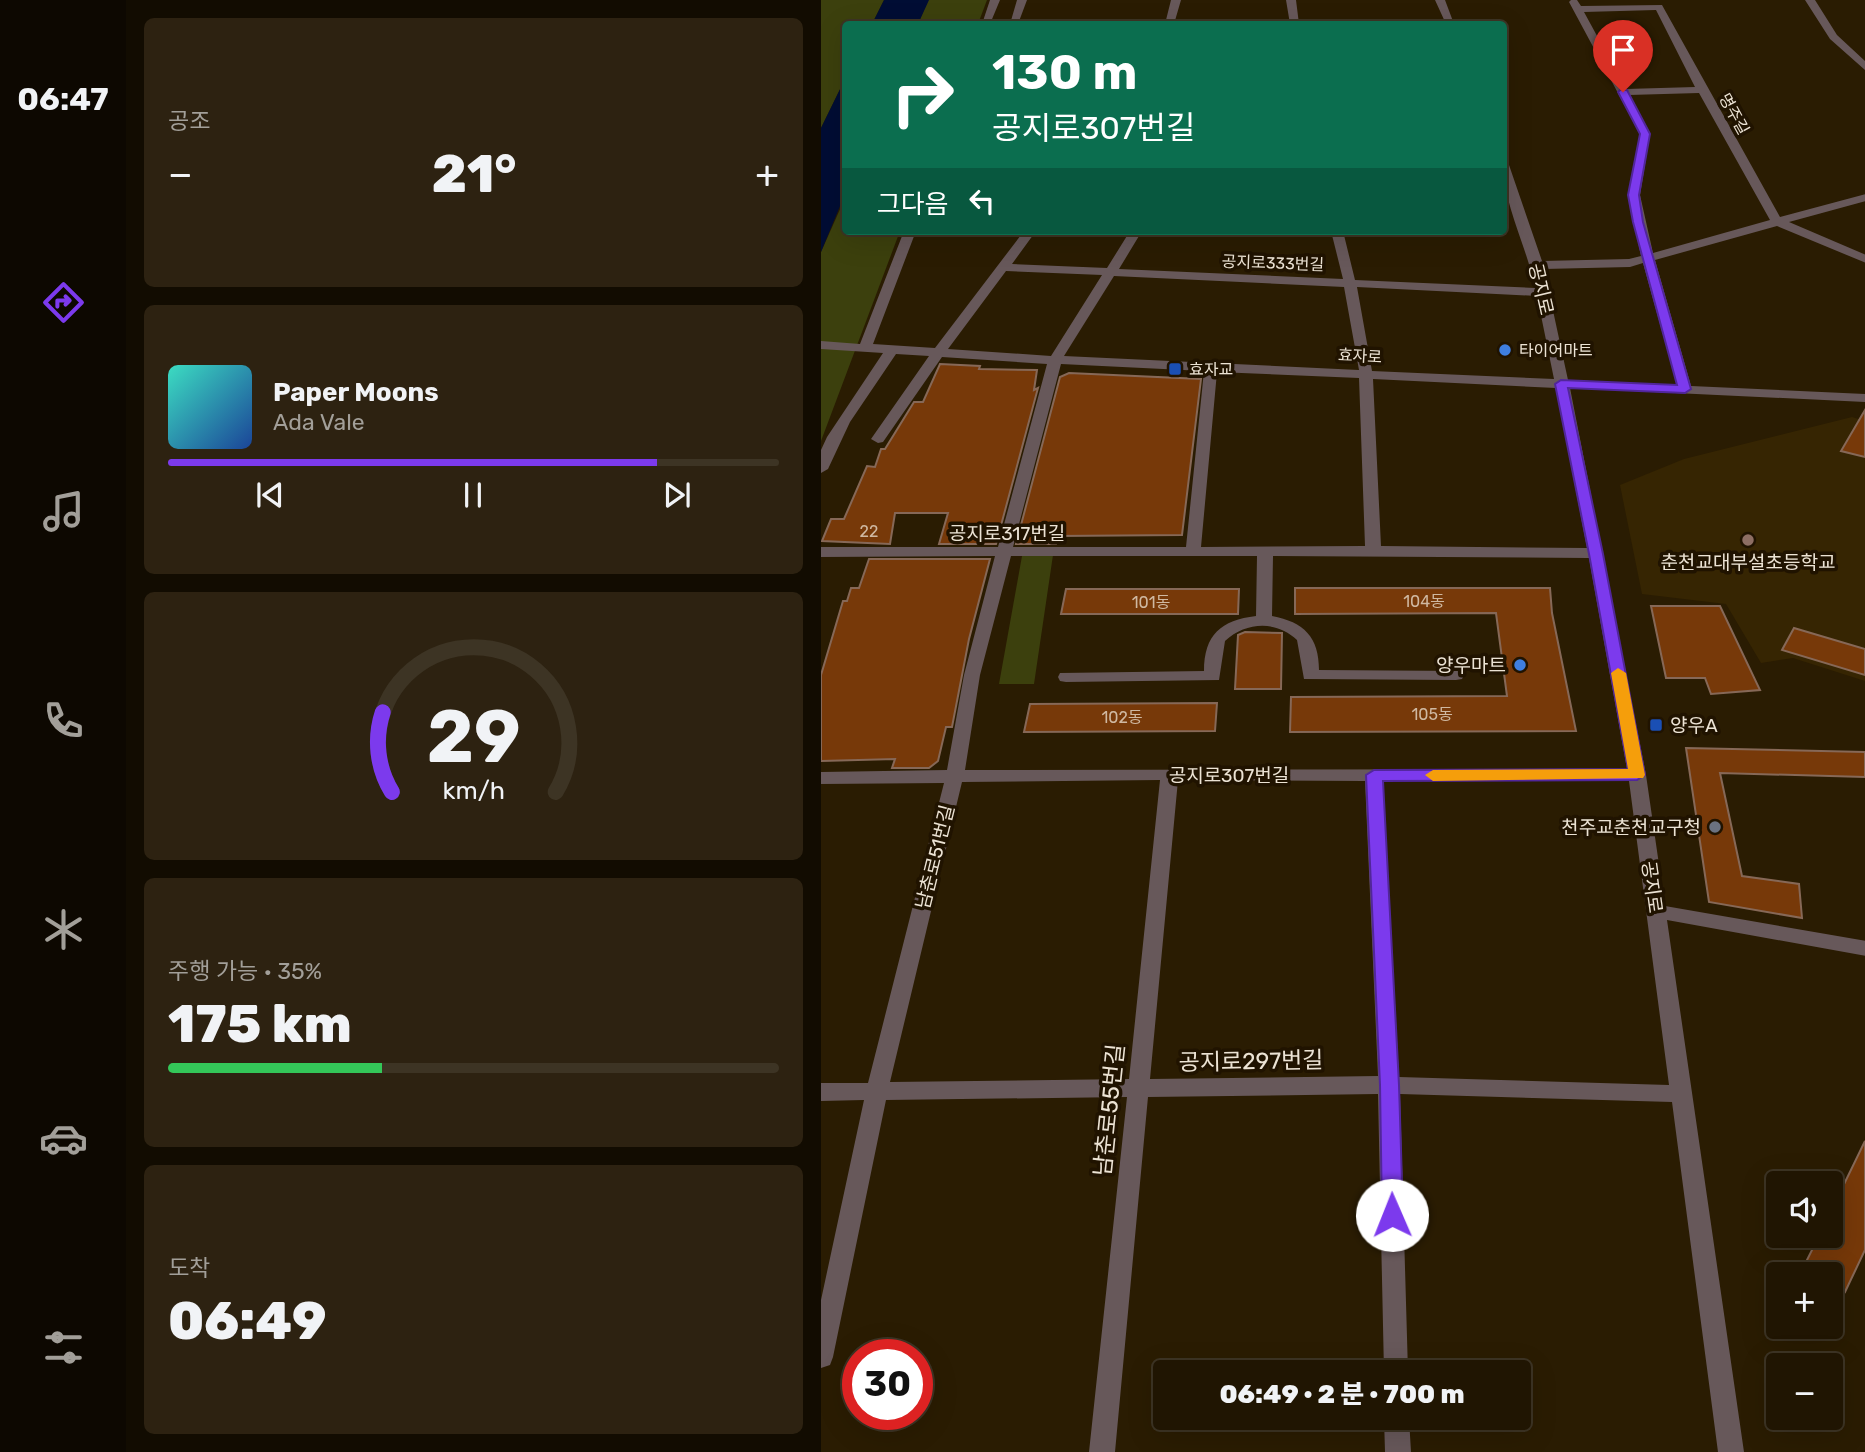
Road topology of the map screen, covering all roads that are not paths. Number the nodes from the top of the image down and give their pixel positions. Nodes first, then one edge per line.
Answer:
1 (995, 0) edge
2 (1022, 0) edge
3 (1176, 0) edge
4 (1291, 0) edge
5 (1440, 0) edge
6 (1810, 0) edge
7 (1576, 4) edge
8 (987, 21) edge
9 (1015, 21) edge
10 (1170, 21) edge
11 (1294, 21) edge
12 (1449, 21) edge
13 (1865, 68) edge
14 (1702, 90) junction
15 (1623, 92) junction
16 (1507, 177) edge
17 (1865, 197) edge
18 (1776, 221) junction
19 (908, 235) edge
20 (1026, 235) edge
21 (1133, 235) edge
22 (1338, 235) edge
23 (1648, 259) junction
24 (1865, 260) edge
25 (1537, 265) junction
26 (1002, 267) junction
27 (1107, 274) junction
28 (1350, 284) junction
29 (1543, 292) junction
30 (821, 345) edge
31 (858, 348) junction
32 (892, 350) junction
33 (938, 353) junction
34 (1055, 360) junction
35 (1211, 366) junction
36 (1366, 374) junction
37 (1561, 384) junction
38 (1685, 389) junction
39 (1865, 397) edge
40 (878, 439) dead end
41 (821, 469) edge
42 (1193, 551) junction
43 (1373, 551) junction
44 (821, 552) edge
45 (1005, 552) junction
46 (1265, 552) junction
47 (1596, 554) junction
48 (1264, 621) junction
49 (1456, 675) dead end
50 (1067, 677) dead end
51 (1170, 774) junction
52 (1374, 775) junction
53 (1637, 775) junction
54 (955, 776) junction
55 (821, 778) edge
56 (1655, 911) junction
57 (1865, 949) edge
58 (1389, 1085) junction
59 (1138, 1090) junction
60 (877, 1091) junction
61 (821, 1092) edge
62 (1682, 1094) junction
63 (821, 1357) edge
64 (1396, 1360) edge
65 (1397, 1430) edge
66 (1102, 1452) edge
67 (1398, 1452) edge
68 (1731, 1452) edge

1 - 8 street
2 - 9 street
3 - 10 street
4 - 11 street
5 - 12 street
6 - 13 street
7 - 14 street, 명주길
7 - 15 street
14 - 15 street
14 - 18 street, 명주길
15 - 23 street
16 - 25 street, 공지로
17 - 18 street
18 - 23 street
18 - 24 street
19 - 31 street
20 - 26 street
21 - 27 street, 남춘로51번길
22 - 28 street
23 - 25 street
23 - 38 street
25 - 29 street, 공지로
26 - 27 street, 공지로333번길
26 - 33 street
27 - 28 street, 공지로333번길
27 - 34 street, 남춘로51번길
28 - 29 street, 공지로333번길
28 - 36 street
29 - 37 street, 공지로
30 - 31 street, 효자로
31 - 32 street, 효자로
32 - 33 street, 효자로
32 - 41 street
33 - 34 street, 효자로
33 - 40 street
34 - 35 street, 효자로
34 - 45 street, 남춘로51번길
35 - 36 street, 효자로
35 - 42 street
36 - 37 street, 효자로
36 - 43 street
37 - 38 street, 효자로
37 - 47 street, 공지로
38 - 39 street, 효자로
42 - 45 street, 공지로317번길
42 - 46 street, 공지로317번길
43 - 46 street, 공지로317번길
43 - 47 street, 공지로317번길
44 - 45 street, 공지로317번길
45 - 54 street, 남춘로51번길
46 - 48 street
47 - 53 street, 공지로
48 - 49 street
48 - 50 street
51 - 52 street, 공지로307번길
51 - 54 street, 공지로307번길
51 - 59 street, 남춘로55번길
52 - 53 street, 공지로307번길
52 - 58 street
53 - 56 street, 공지로
54 - 55 street, 공지로307번길
54 - 60 street, 남춘로51번길
56 - 57 street
56 - 62 street, 공지로
58 - 59 street, 공지로297번길
58 - 62 street, 공지로297번길
58 - 64 street
59 - 60 street, 공지로297번길
59 - 66 street, 남춘로55번길
60 - 61 street, 공지로297번길
60 - 63 street, 남춘로51번길
62 - 68 street, 공지로
65 - 67 street

